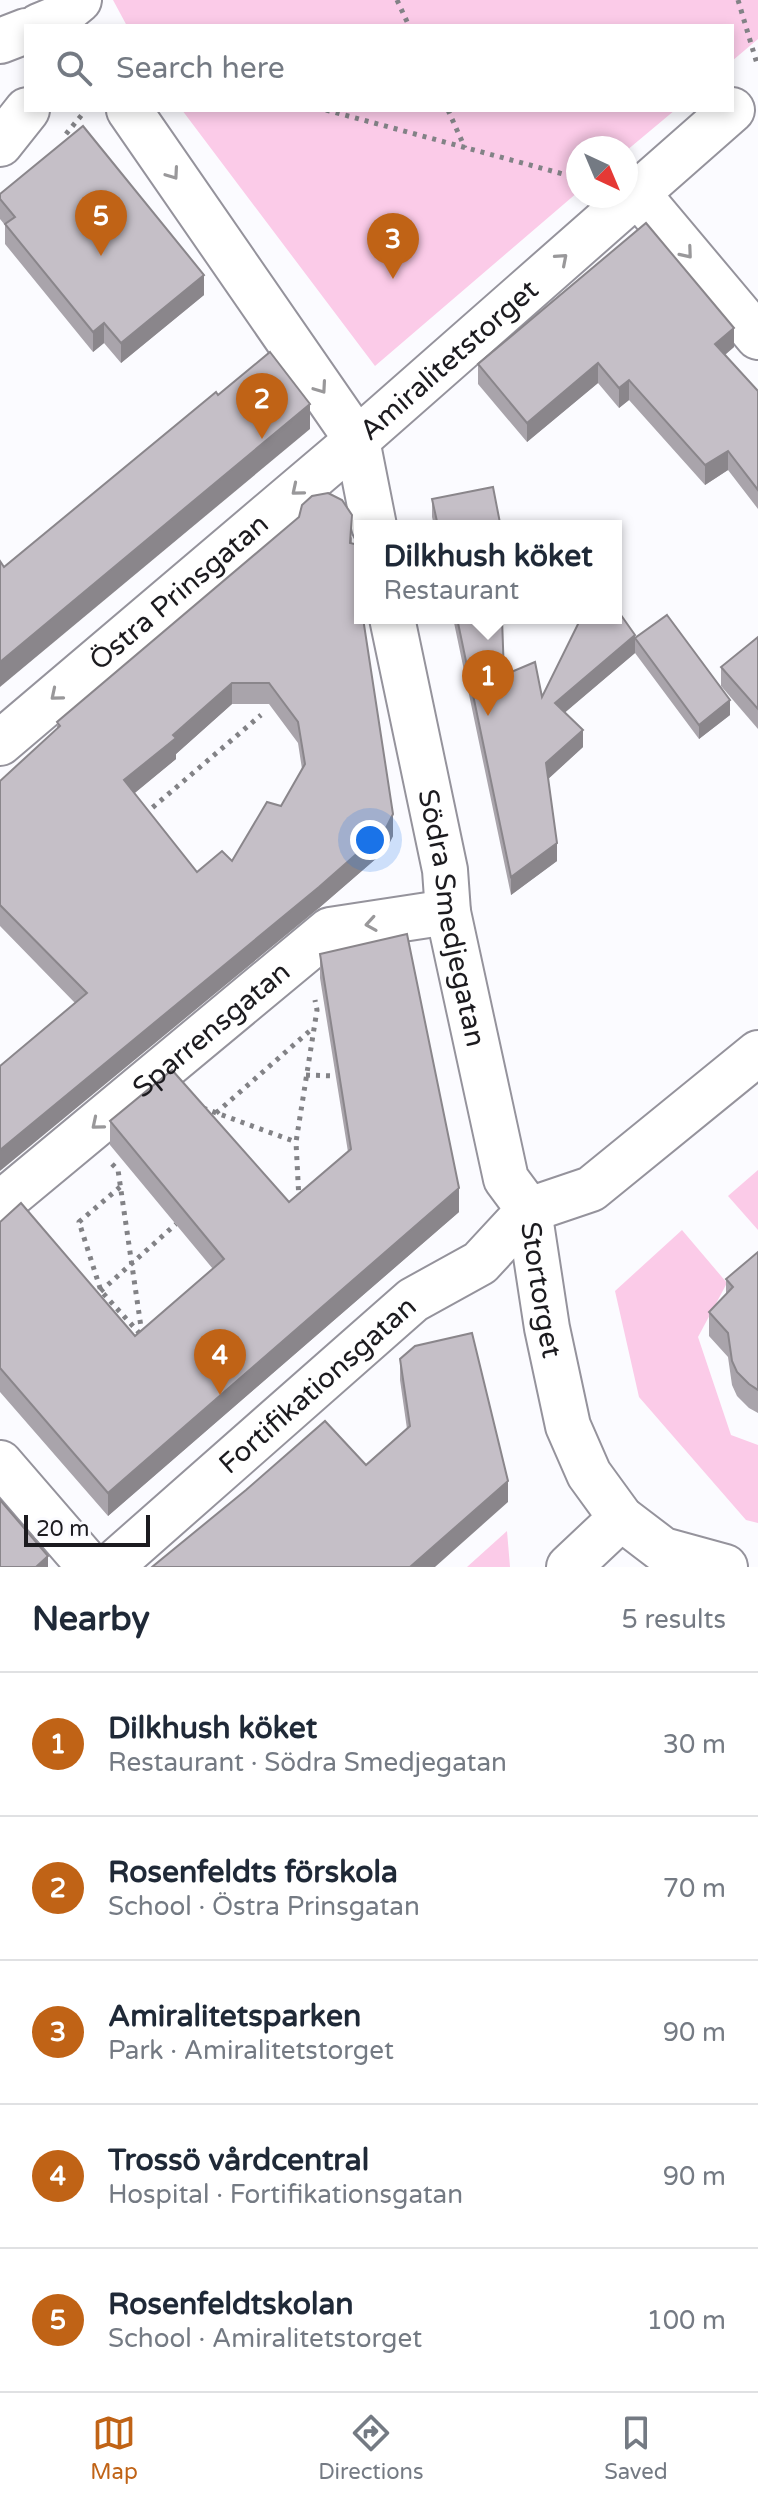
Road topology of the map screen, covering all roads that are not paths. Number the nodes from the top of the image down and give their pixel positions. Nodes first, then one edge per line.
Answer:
1 (24, 30) edge
2 (0, 41) edge
3 (25, 112) edge
4 (130, 112) edge
5 (738, 112) edge
6 (0, 144) edge
7 (646, 186) junction
8 (758, 337) edge
9 (357, 440) junction
10 (373, 520) edge
11 (393, 624) edge
12 (0, 743) edge
13 (448, 912) junction
14 (758, 1053) edge
15 (0, 1204) edge
16 (529, 1210) junction
17 (0, 1463) edge
18 (621, 1518) junction
19 (90, 1567) edge
20 (110, 1567) edge
21 (569, 1567) edge
22 (725, 1567) edge

1 - 2 street
3 - 6 street
4 -> 9 street, Amiralitetstorget
5 - 7 street, Amiralitetstorget
7 -> 8 street
9 -> 7 street, Amiralitetstorget
9 - 10 street
9 -> 12 street, Östra Prinsgatan
11 - 13 street, Södra Smedjegatan
13 -> 15 street, Sparrensgatan
13 - 16 street, Södra Smedjegatan
14 - 16 street, Stortorget
16 - 18 street, Stortorget
16 - 20 street, Fortifikationsgatan
17 - 19 street
18 - 21 street
18 - 22 street, Stortorget

